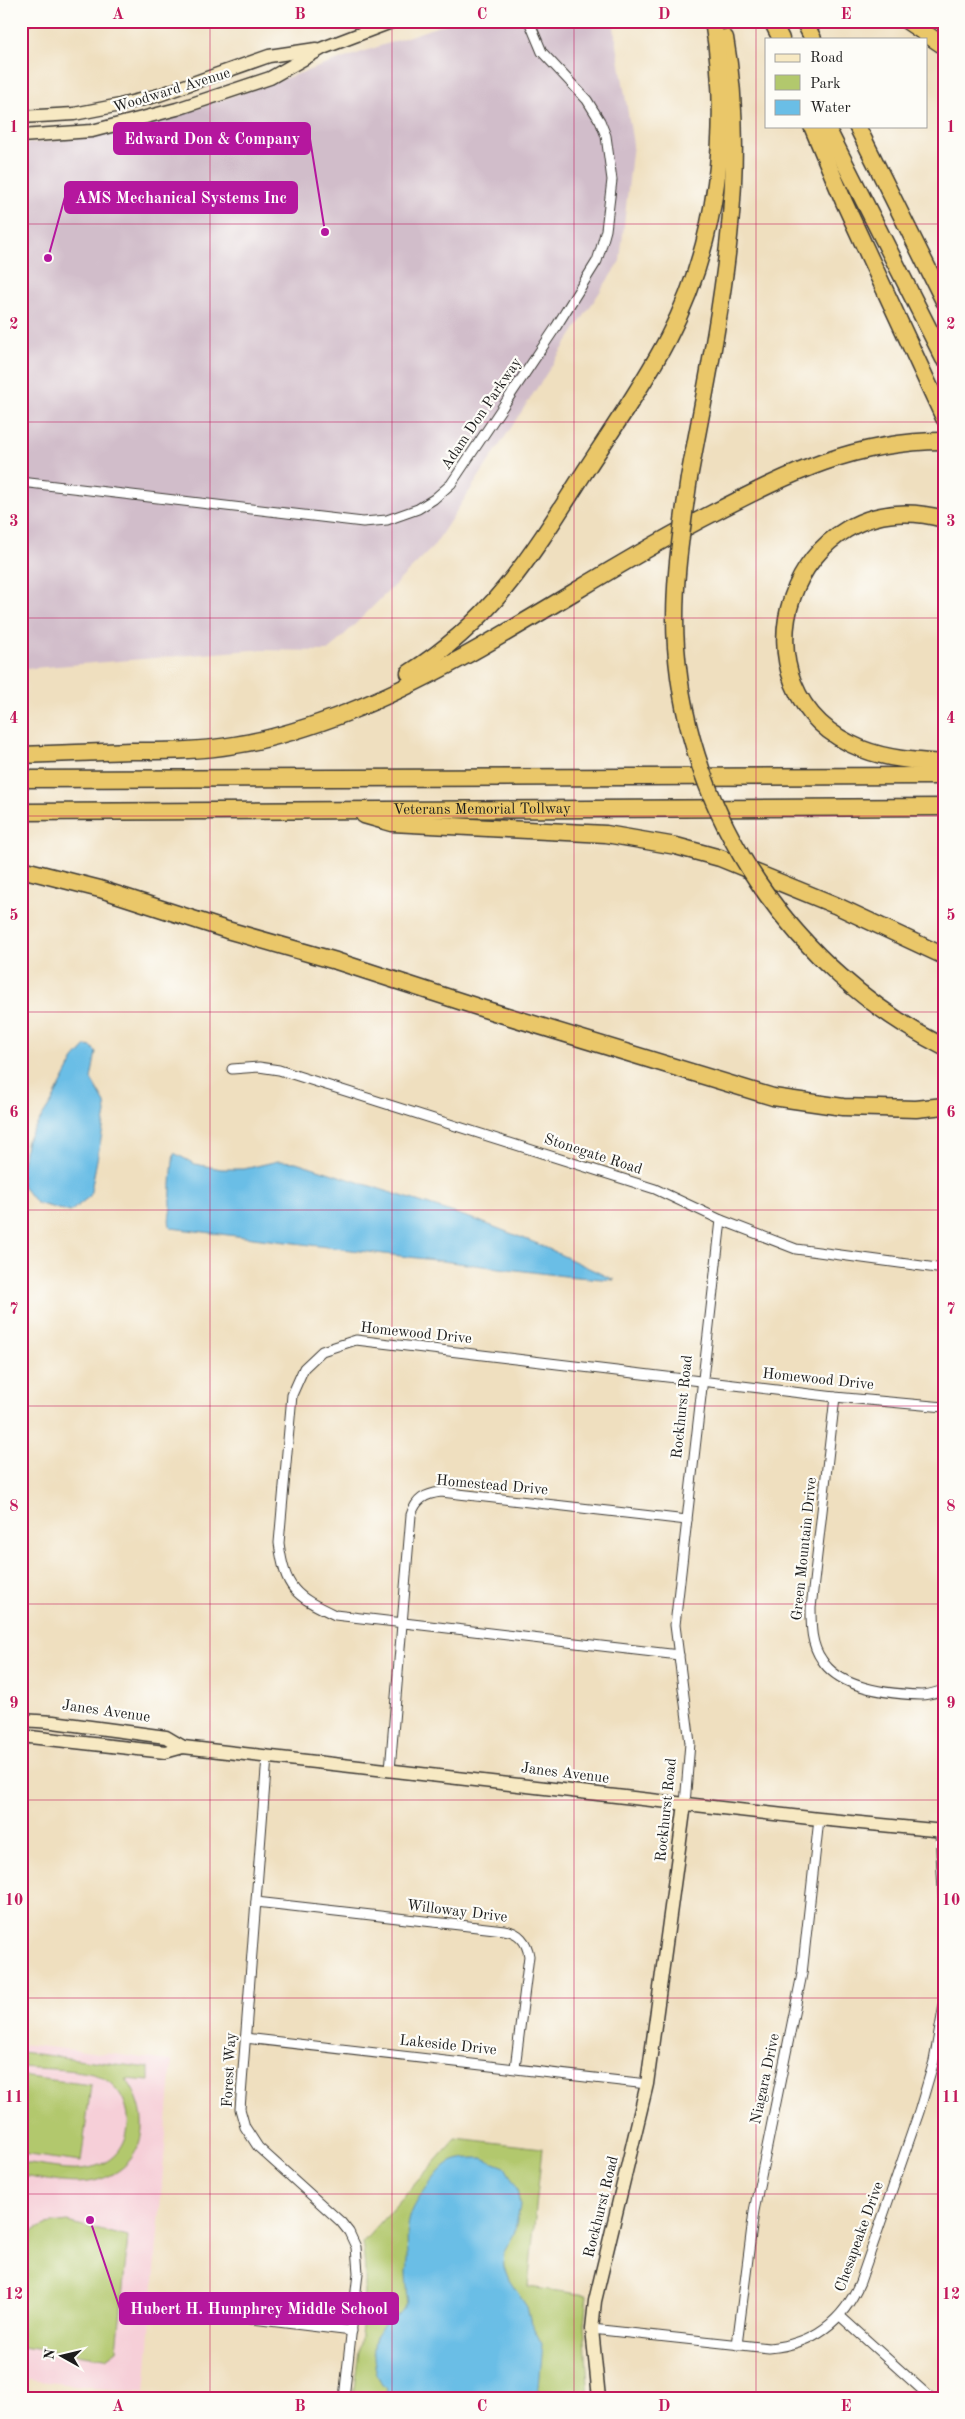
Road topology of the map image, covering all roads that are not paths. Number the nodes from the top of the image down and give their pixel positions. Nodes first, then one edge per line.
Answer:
1 (28, 21) edge
2 (529, 21) edge
3 (713, 21) edge
4 (722, 21) edge
5 (767, 21) edge
6 (772, 21) edge
7 (804, 21) edge
8 (907, 21) edge
9 (21, 22) edge
10 (388, 22) edge
11 (775, 38) edge
12 (780, 38) edge
13 (812, 38) edge
14 (944, 46) edge
15 (323, 48) junction
16 (21, 117) edge
17 (813, 128) edge
18 (827, 128) edge
19 (858, 128) edge
20 (21, 136) edge
21 (944, 301) edge
22 (944, 359) edge
23 (944, 418) edge
24 (944, 441) edge
25 (21, 482) edge
26 (944, 519) edge
27 (346, 713) junction
28 (21, 755) edge
29 (944, 763) edge
30 (944, 776) edge
31 (21, 779) edge
32 (944, 807) edge
33 (347, 810) junction
34 (21, 812) edge
35 (21, 869) edge
36 (944, 956) edge
37 (944, 1047) edge
38 (232, 1069) dead end
39 (944, 1106) edge
40 (722, 1220) junction
41 (944, 1269) edge
42 (703, 1381) junction
43 (835, 1397) junction
44 (944, 1407) edge
45 (687, 1520) junction
46 (402, 1623) junction
47 (679, 1655) junction
48 (944, 1690) edge
49 (21, 1720) edge
50 (21, 1736) edge
51 (183, 1747) junction
52 (267, 1757) junction
53 (390, 1770) junction
54 (685, 1804) junction
55 (818, 1819) junction
56 (942, 1831) edge
57 (256, 1902) junction
58 (944, 1911) edge
59 (944, 2004) edge
60 (245, 2038) junction
61 (515, 2068) junction
62 (647, 2084) junction
63 (235, 2316) dead end
64 (840, 2316) junction
65 (592, 2329) junction
66 (352, 2331) junction
67 (737, 2345) junction
68 (344, 2398) edge
69 (600, 2398) edge
70 (931, 2398) edge

1 - 9 street
2 - 25 street, Adam Don Parkway
3 - 27 highway
4 - 37 highway, bridge
5 - 11 highway
6 - 12 highway
7 - 13 highway
8 - 14 highway
10 - 15 street, Woodward Avenue
15 - 16 street, Woodward Avenue
15 - 20 street, Woodward Avenue
17 - 23 highway
18 - 22 highway
19 - 21 highway
24 - 27 highway
26 - 29 highway
27 - 28 highway
30 - 31 highway, Veterans Memorial Tollway
32 - 33 highway, Veterans Memorial Tollway
33 - 34 highway, Veterans Memorial Tollway
33 - 36 highway
35 - 39 highway
38 - 40 street, Stonegate Road
40 - 41 street, Stonegate Road
40 - 42 street, Rockhurst Road
42 - 43 street, Homewood Drive
42 - 45 street, Rockhurst Road
42 - 46 street, Homewood Drive
43 - 44 street, Homewood Drive
43 - 48 street, Green Mountain Drive
45 - 46 street, Homestead Drive
45 - 47 street, Rockhurst Road
46 - 47 street, Homewood Drive
46 - 53 street, Homestead Drive
47 - 54 street, Rockhurst Road
49 - 51 street, Janes Avenue
50 - 51 street, Janes Avenue
51 - 52 street, Janes Avenue
52 - 53 street, Janes Avenue
52 - 57 street, Forest Way
53 - 54 street, Janes Avenue
54 - 55 street, Janes Avenue
54 - 62 street, Rockhurst Road
55 - 56 street, Janes Avenue
55 - 67 street, Niagara Drive
56 - 58 street
57 - 60 street, Forest Way
57 - 61 street, Willoway Drive
59 - 64 street, Chesapeake Drive
60 - 61 street, Lakeside Drive
60 - 66 street, Forest Way
61 - 62 street, Lakeside Drive
62 - 65 street, Rockhurst Road
63 - 66 street
64 - 67 street, Chesapeake Drive
64 - 70 street
65 - 67 street, Chesapeake Drive
65 - 69 street, Rockhurst Road
66 - 68 street, Forest Way

